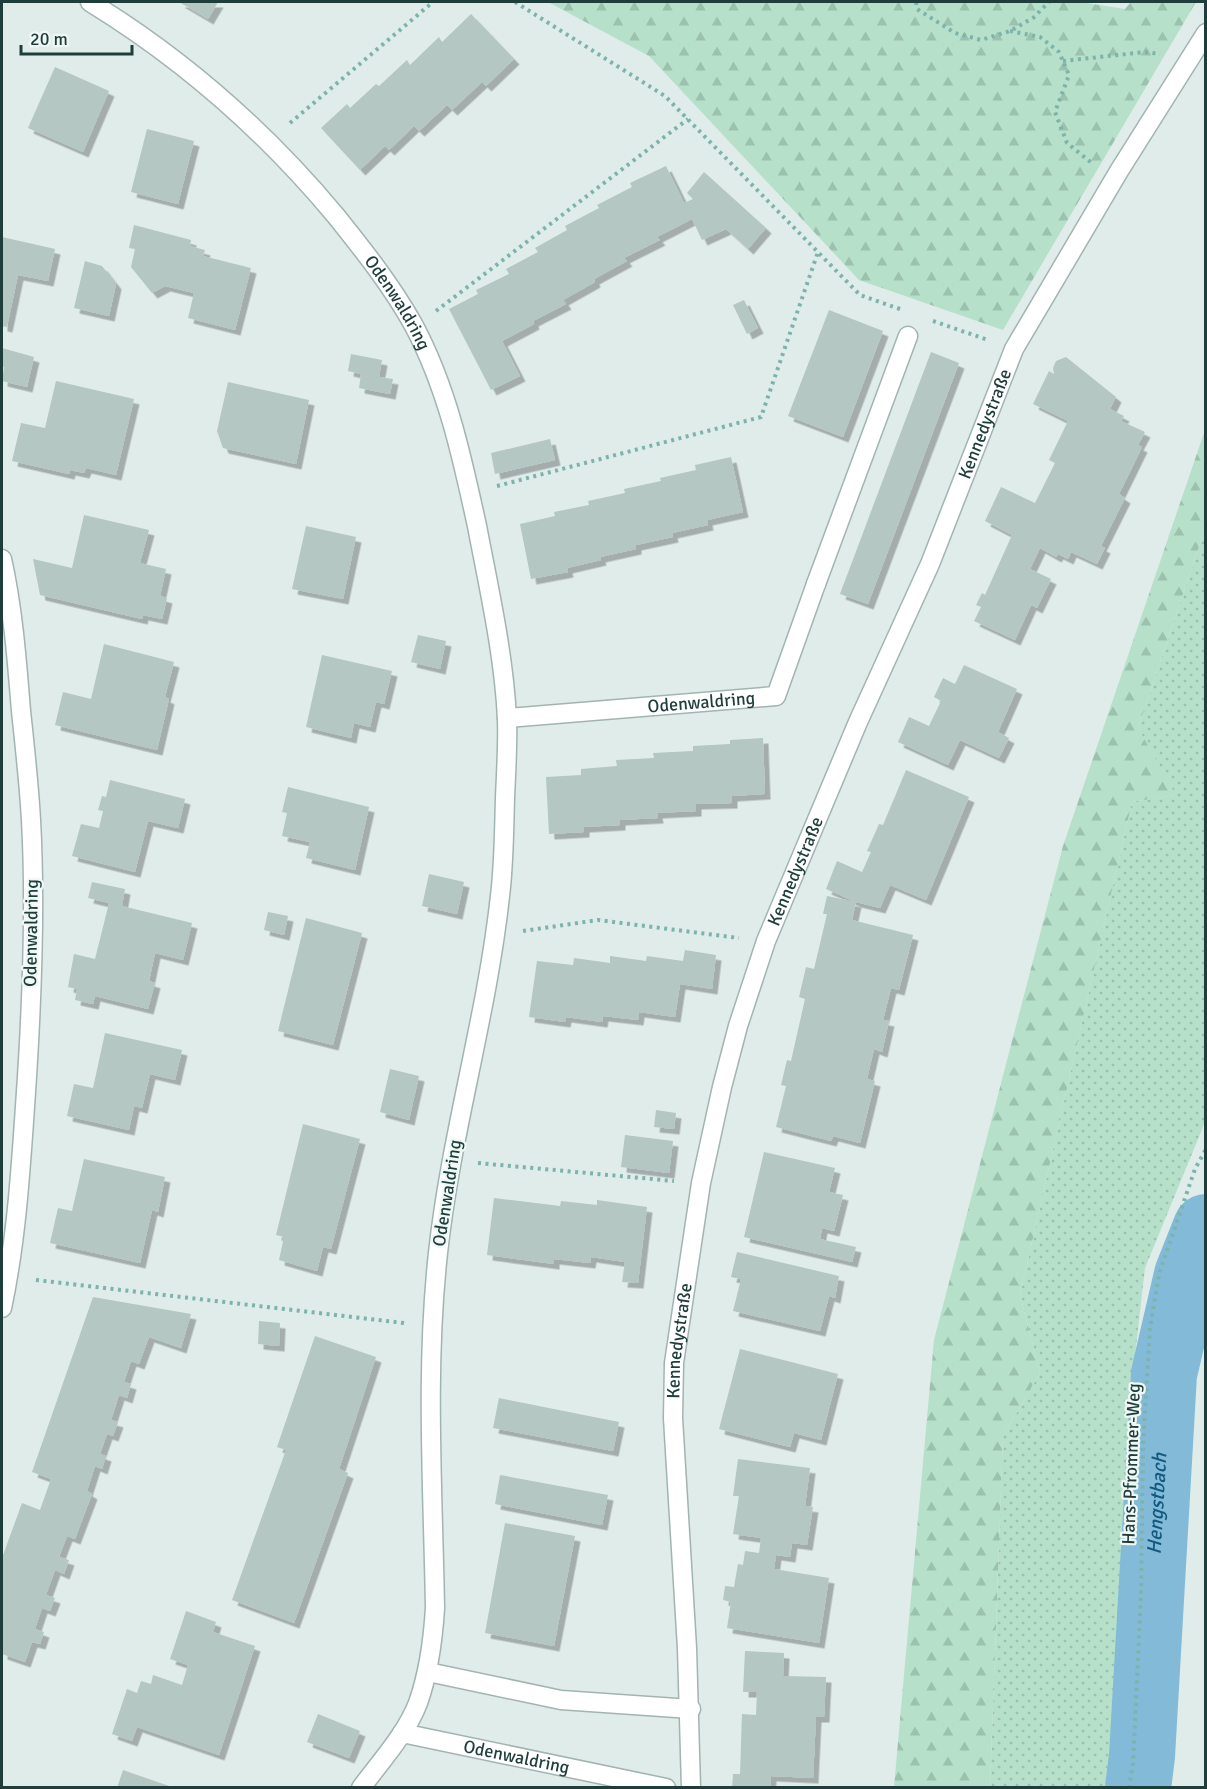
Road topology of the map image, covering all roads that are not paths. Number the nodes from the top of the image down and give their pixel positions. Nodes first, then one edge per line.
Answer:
1 (90, 2) edge
2 (1206, 33) edge
3 (908, 336) dead end
4 (2, 559) edge
5 (507, 718) junction
6 (2, 1308) edge
7 (428, 1672) junction
8 (690, 1709) junction
9 (402, 1733) junction
10 (361, 1788) edge
11 (666, 1788) edge
12 (691, 1788) edge

1 - 5 street, Odenwaldring
2 - 8 street, Kennedystraße
3 - 5 street, Odenwaldring
4 - 6 street, Odenwaldring
5 - 7 street, Odenwaldring
7 - 8 street
7 - 9 street, Odenwaldring
8 - 12 street, Kennedystraße
9 - 10 street, Odenwaldring
9 - 11 street, Odenwaldring

